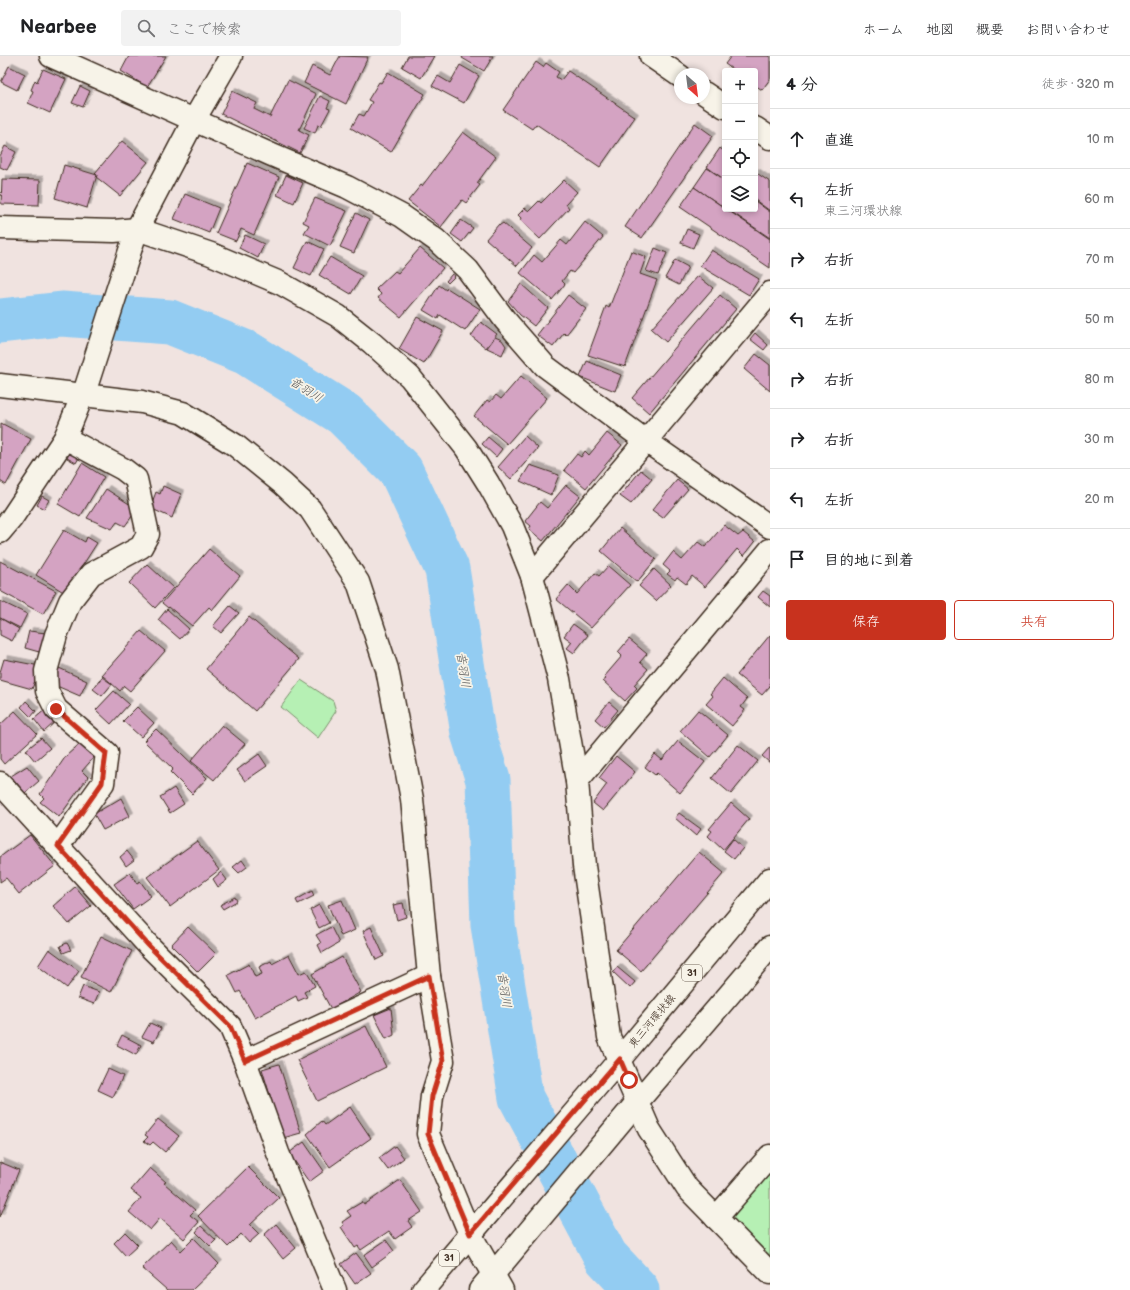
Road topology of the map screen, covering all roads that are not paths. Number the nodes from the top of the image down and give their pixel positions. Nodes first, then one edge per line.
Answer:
1 (51, 56) edge
2 (231, 56) edge
3 (651, 56) edge
4 (674, 72) edge
5 (710, 97) edge
6 (722, 105) edge
7 (194, 120) junction
8 (758, 130) edge
9 (770, 138) edge
10 (0, 228) edge
11 (136, 234) junction
12 (770, 293) edge
13 (0, 385) edge
14 (85, 391) junction
15 (64, 438) junction
16 (646, 441) junction
17 (770, 527) edge
18 (0, 532) edge
19 (770, 550) edge
20 (532, 576) junction
21 (577, 781) junction
22 (0, 783) edge
23 (58, 846) junction
24 (770, 879) edge
25 (770, 947) edge
26 (429, 976) junction
27 (245, 1061) junction
28 (616, 1063) junction
29 (635, 1104) junction
30 (770, 1156) edge
31 (716, 1218) junction
32 (473, 1230) junction
33 (770, 1273) edge
34 (494, 1280) edge
35 (335, 1290) edge
36 (423, 1290) edge

1 - 7 street
2 - 7 street
3 - 4 street
5 - 6 street
7 - 11 street
7 - 16 street
8 - 9 street
10 - 11 street
11 - 14 street
11 - 20 street
12 - 16 street
13 - 14 street
14 - 15 street
14 - 26 street
15 - 18 street
15 - 23 street
16 - 17 street
16 - 20 street
19 - 21 street
20 - 21 street
21 - 28 street
22 - 23 street
23 - 27 street
24 - 28 street, 東三河環状線 / 31
25 - 29 street
26 - 27 street
26 - 32 street
27 - 35 street
28 - 29 street
28 - 32 street, 東三河環状線 / 31
29 - 31 street
29 - 34 street
30 - 31 street
31 - 33 street
32 - 34 street
32 - 36 street, 東三河環状線 / 31

